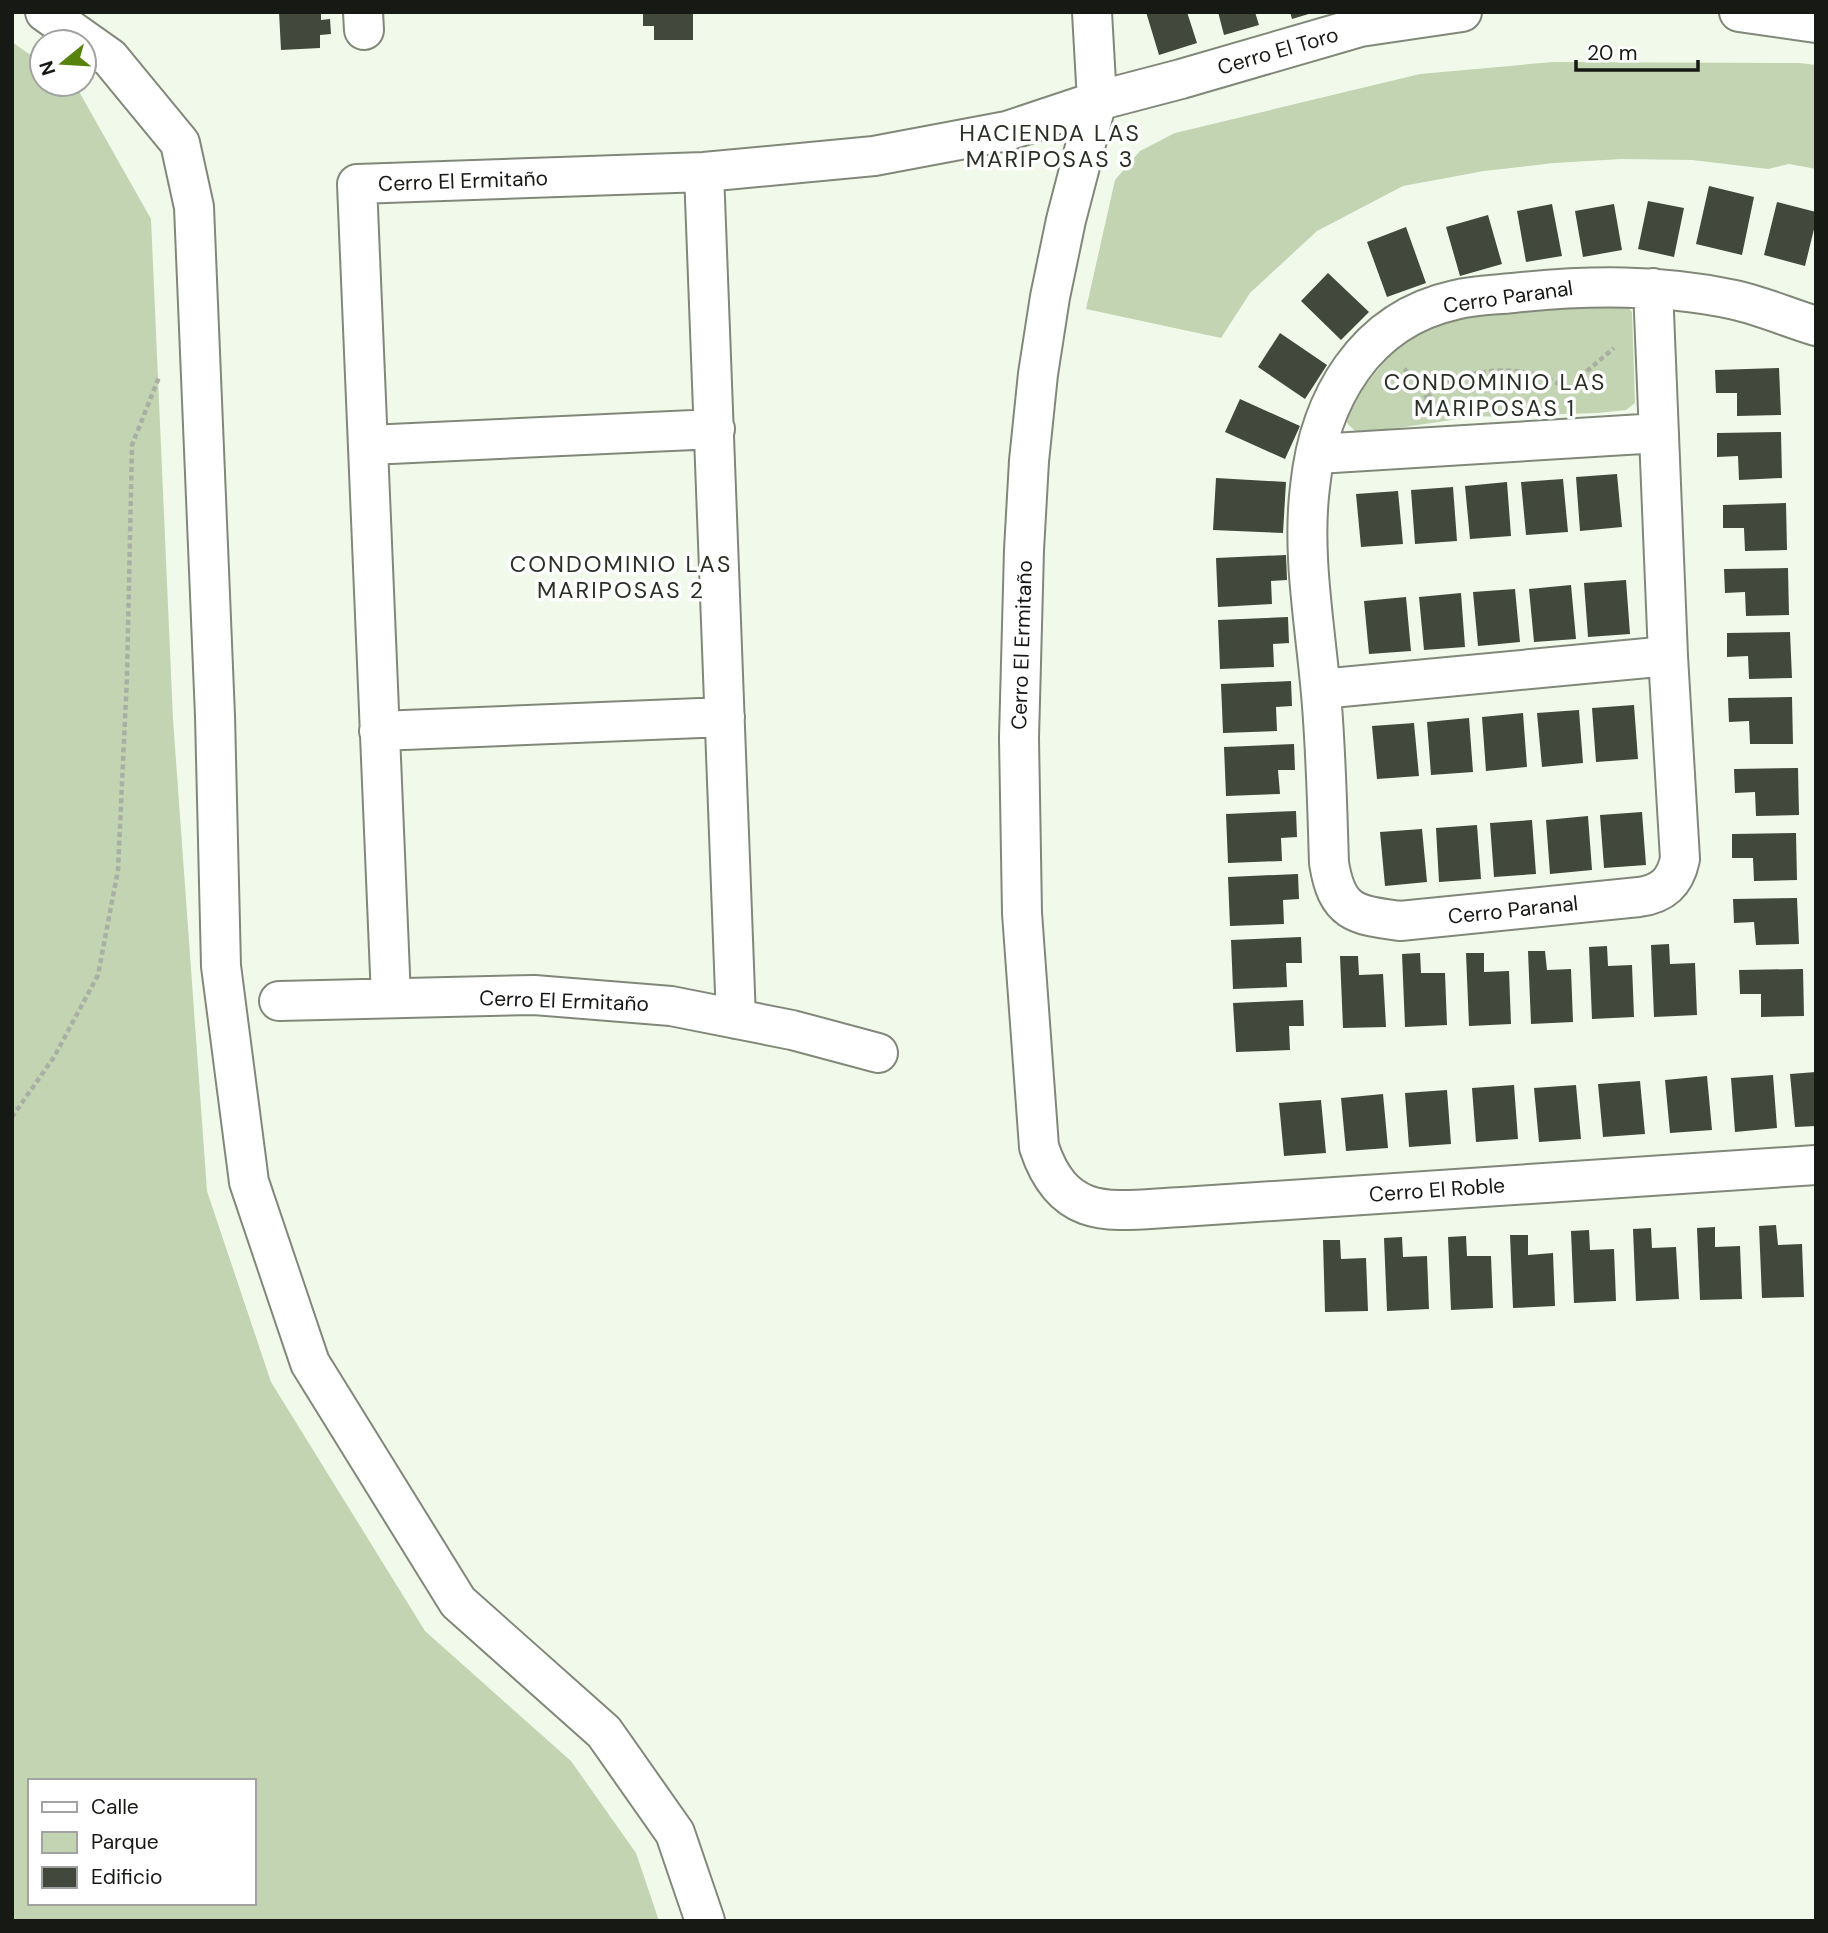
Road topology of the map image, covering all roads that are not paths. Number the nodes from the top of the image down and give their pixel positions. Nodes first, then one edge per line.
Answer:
1 (45, 12) edge
2 (1092, 12) edge
3 (1462, 12) edge
4 (1739, 12) edge
5 (1360, 20) edge
6 (1816, 23) edge
7 (1097, 101) junction
8 (704, 172) junction
9 (1653, 288) junction
10 (1816, 326) edge
11 (715, 429) junction
12 (1659, 433) junction
13 (369, 445) junction
14 (1317, 454) junction
15 (1668, 656) junction
16 (1321, 689) junction
17 (725, 718) junction
18 (379, 731) junction
19 (391, 998) junction
20 (279, 1001) dead end
21 (736, 1019) junction
22 (878, 1053) dead end
23 (1816, 1165) edge
24 (1063, 1190) joint
25 (705, 1921) edge

1 - 25 street
2 - 7 street, Cerro El Ermitaño
3 - 5 street, Cerro El Toro
4 - 6 street
5 - 7 street, Cerro El Toro
7 - 8 street, Cerro El Ermitaño
7 - 24 street, Cerro El Ermitaño
8 - 11 street
8 - 13 street, Cerro El Ermitaño
9 - 10 street, Cerro Paranal
9 - 12 street, Cerro Paranal
9 - 14 street, Cerro Paranal
11 - 13 street
11 - 17 street
12 - 14 street
12 - 15 street, Cerro Paranal
13 - 18 street, Cerro El Ermitaño
14 - 16 street, Cerro Paranal
15 - 16 street
15 - 16 street, Cerro Paranal
17 - 18 street
17 - 21 street
18 - 19 street, Cerro El Ermitaño
19 - 20 street, Cerro El Ermitaño
19 - 21 street, Cerro El Ermitaño
21 - 22 street, Cerro El Ermitaño
23 - 24 street, Cerro El Roble

